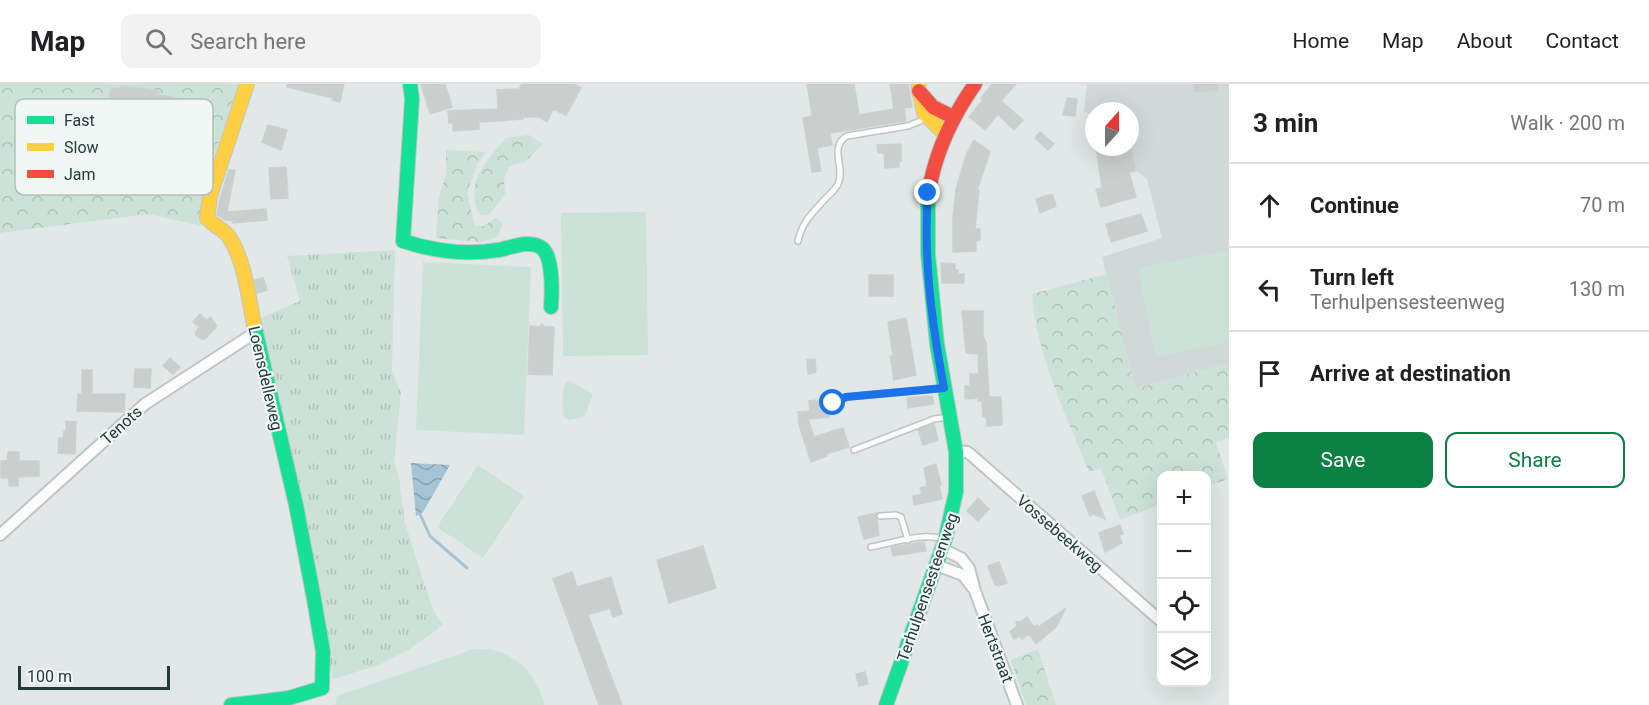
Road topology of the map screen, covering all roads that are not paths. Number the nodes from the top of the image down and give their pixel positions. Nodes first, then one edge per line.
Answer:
1 (247, 84) edge
2 (410, 84) edge
3 (975, 84) edge
4 (918, 87) edge
5 (953, 117) junction
6 (926, 119) junction
7 (945, 134) junction
8 (213, 187) edge
9 (210, 195) edge
10 (798, 241) dead end
11 (551, 308) dead end
12 (256, 332) junction
13 (944, 388) junction
14 (833, 403) dead end
15 (950, 417) junction
16 (854, 450) dead end
17 (956, 451) junction
18 (880, 516) dead end
19 (0, 535) edge
20 (908, 540) junction
21 (944, 544) junction
22 (871, 547) dead end
23 (936, 565) junction
24 (975, 591) junction
25 (1157, 618) edge
26 (231, 705) edge
27 (886, 705) edge
28 (1017, 705) edge

1 - 8 street, Loensdelleweg
2 - 11 street
3 - 5 street, Terhulpensesteenweg
4 - 5 street
4 - 6 street
5 - 7 street, Terhulpensesteenweg
6 - 7 street
6 - 10 lane
7 - 13 street, Terhulpensesteenweg
9 - 12 street, Loensdelleweg
12 - 19 street, Tenots
12 - 26 street, Loensdelleweg
13 - 14 lane
13 - 15 street, Terhulpensesteenweg
15 - 16 lane
15 - 17 street, Terhulpensesteenweg
17 - 21 street, Terhulpensesteenweg
17 - 25 street, Vossebeekweg
18 - 20 lane
20 - 21 lane
20 - 22 lane
21 - 23 street, Terhulpensesteenweg
21 - 24 street, Hertstraat
23 - 24 street, Hertstraat
23 - 27 street, Terhulpensesteenweg
24 - 28 street, Hertstraat

